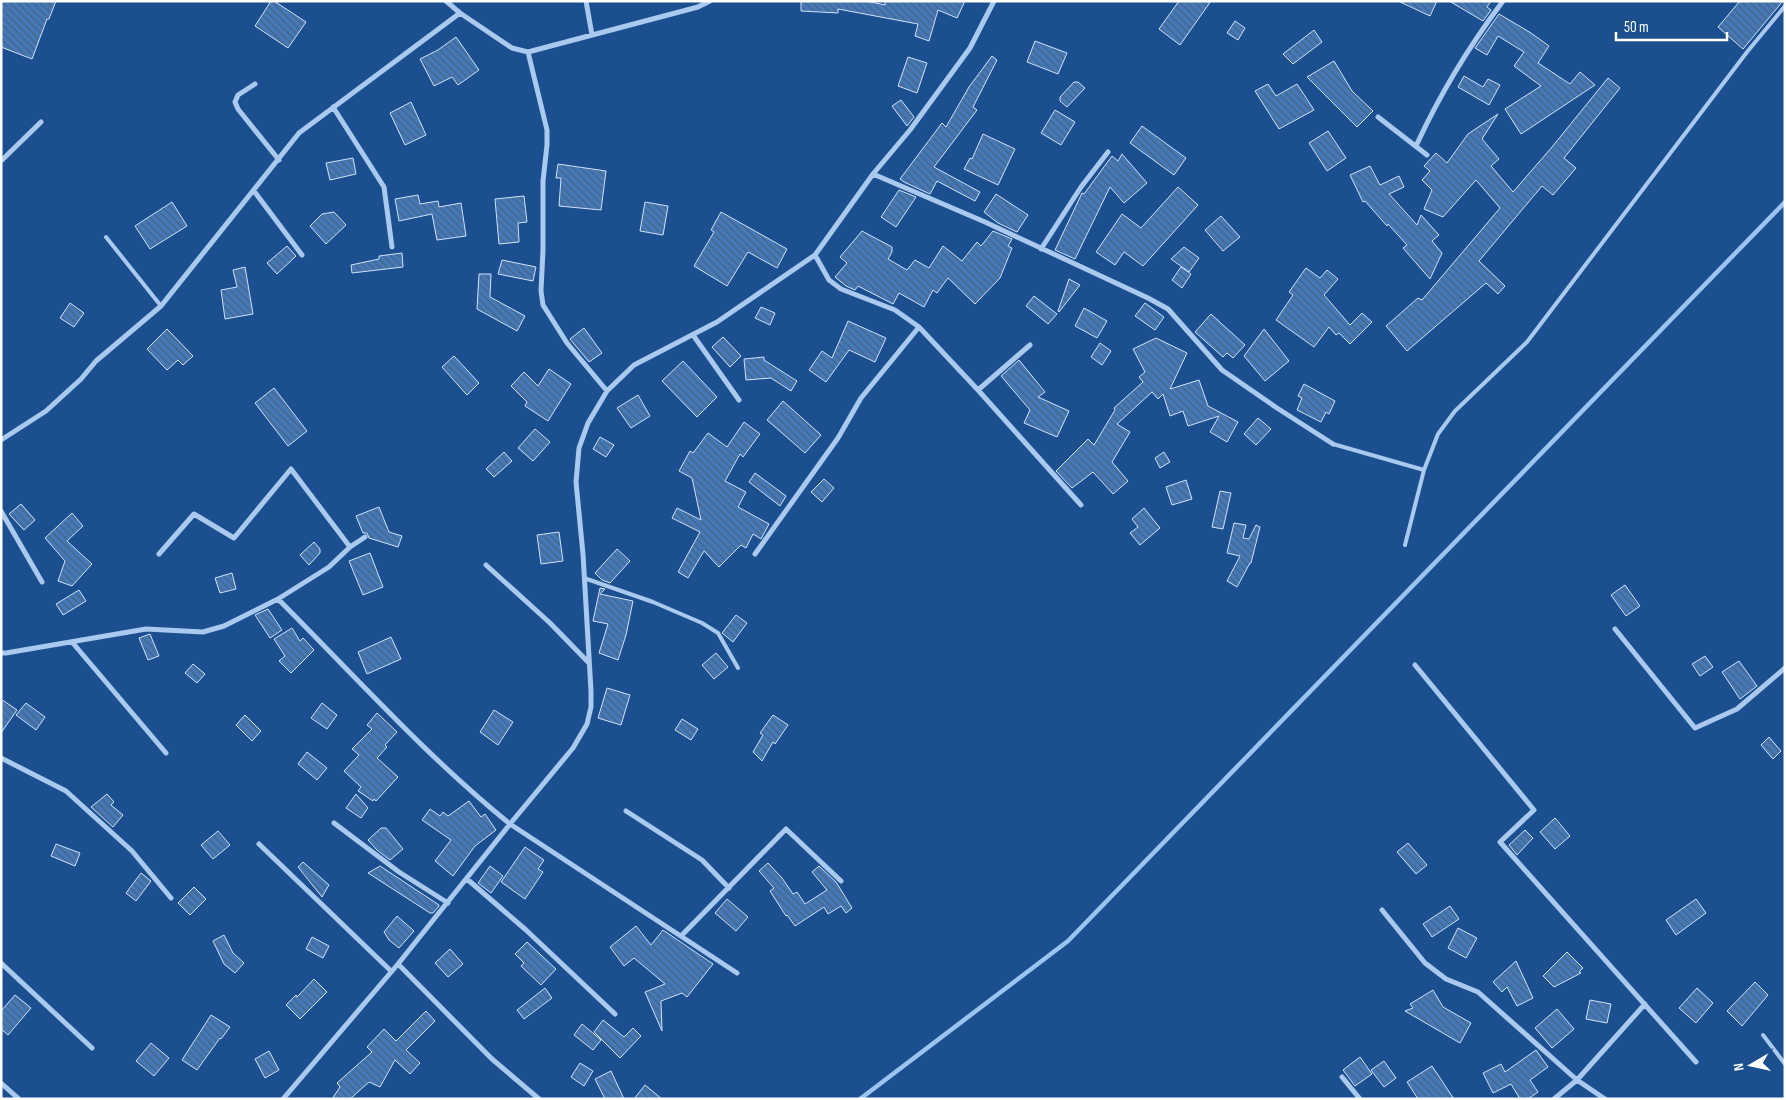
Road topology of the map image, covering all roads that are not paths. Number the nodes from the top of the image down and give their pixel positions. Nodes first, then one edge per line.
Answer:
1 (446, 1) edge
2 (586, 1) edge
3 (710, 1) edge
4 (994, 1) edge
5 (1503, 1) edge
6 (1785, 6) edge
7 (460, 14) junction
8 (592, 36) junction
9 (528, 52) junction
10 (255, 84) dead end
11 (333, 107) junction
12 (1378, 117) dead end
13 (41, 122) dead end
14 (1416, 146) junction
15 (1108, 152) dead end
16 (1427, 155) dead end
17 (279, 160) junction
18 (1, 161) edge
19 (873, 174) junction
20 (254, 191) junction
21 (106, 237) dead end
22 (392, 247) dead end
23 (1042, 249) junction
24 (302, 255) dead end
25 (815, 255) junction
26 (161, 306) junction
27 (919, 327) junction
28 (693, 335) junction
29 (1030, 345) dead end
30 (978, 390) junction
31 (608, 391) junction
32 (739, 400) dead end
33 (1, 440) edge
34 (1334, 444) joint
35 (1424, 470) junction
36 (1081, 505) dead end
37 (1, 511) edge
38 (365, 538) dead end
39 (1405, 544) dead end
40 (350, 547) junction
41 (160, 554) dead end
42 (755, 554) dead end
43 (486, 565) dead end
44 (584, 578) junction
45 (42, 582) dead end
46 (278, 599) junction
47 (1615, 629) dead end
48 (72, 642) junction
49 (1, 652) edge
50 (589, 663) junction
51 (1415, 665) dead end
52 (738, 668) dead end
53 (1785, 668) edge
54 (166, 753) dead end
55 (1, 758) edge
56 (626, 811) dead end
57 (334, 823) dead end
58 (510, 824) junction
59 (259, 844) dead end
60 (467, 879) junction
61 (841, 881) dead end
62 (729, 888) junction
63 (171, 898) dead end
64 (448, 903) junction
65 (1382, 910) dead end
66 (681, 936) junction
67 (1, 963) edge
68 (398, 964) junction
69 (391, 971) junction
70 (737, 973) dead end
71 (1645, 1004) junction
72 (615, 1014) dead end
73 (1763, 1035) dead end
74 (92, 1048) dead end
75 (1696, 1062) dead end
76 (1785, 1064) edge
77 (1342, 1077) dead end
78 (1578, 1080) junction
79 (1, 1083) edge
80 (19, 1099) edge
81 (283, 1099) edge
82 (539, 1099) edge
83 (1360, 1099) edge
84 (1554, 1099) edge
85 (1605, 1099) edge

1 - 7 street
2 - 8 street
3 - 8 street
4 - 19 street
5 - 14 street
6 - 35 lane
7 - 9 street
7 - 11 street
8 - 9 street
9 - 31 street
10 - 17 street
11 - 17 street
11 - 22 street
12 - 14 street
13 - 18 street
14 - 16 street
15 - 23 street
17 - 20 street
19 - 23 street
19 - 25 street
20 - 24 street
20 - 26 street
21 - 26 lane
23 - 34 street
25 - 27 street
25 - 28 street
26 - 33 street
27 - 30 street
27 - 42 street
28 - 31 street
28 - 32 street
29 - 30 street
30 - 36 street
31 - 44 street
34 - 35 lane
35 - 39 lane
37 - 45 street
38 - 40 street
40 - 41 street
40 - 46 street
43 - 50 street
44 - 50 street
44 - 52 lane
46 - 48 street
46 - 58 street
47 - 53 street
48 - 49 street
48 - 54 street
50 - 58 street
51 - 71 street
55 - 63 street
56 - 62 street
57 - 64 street
58 - 60 street
58 - 66 street
59 - 69 street
60 - 64 street
60 - 72 street
61 - 62 street
62 - 66 street
64 - 68 street
65 - 78 street
66 - 70 street
67 - 74 street
68 - 69 street
68 - 82 street
69 - 81 street
71 - 75 street
71 - 78 street
73 - 76 lane
77 - 83 street
78 - 84 street
78 - 85 street
79 - 80 street

